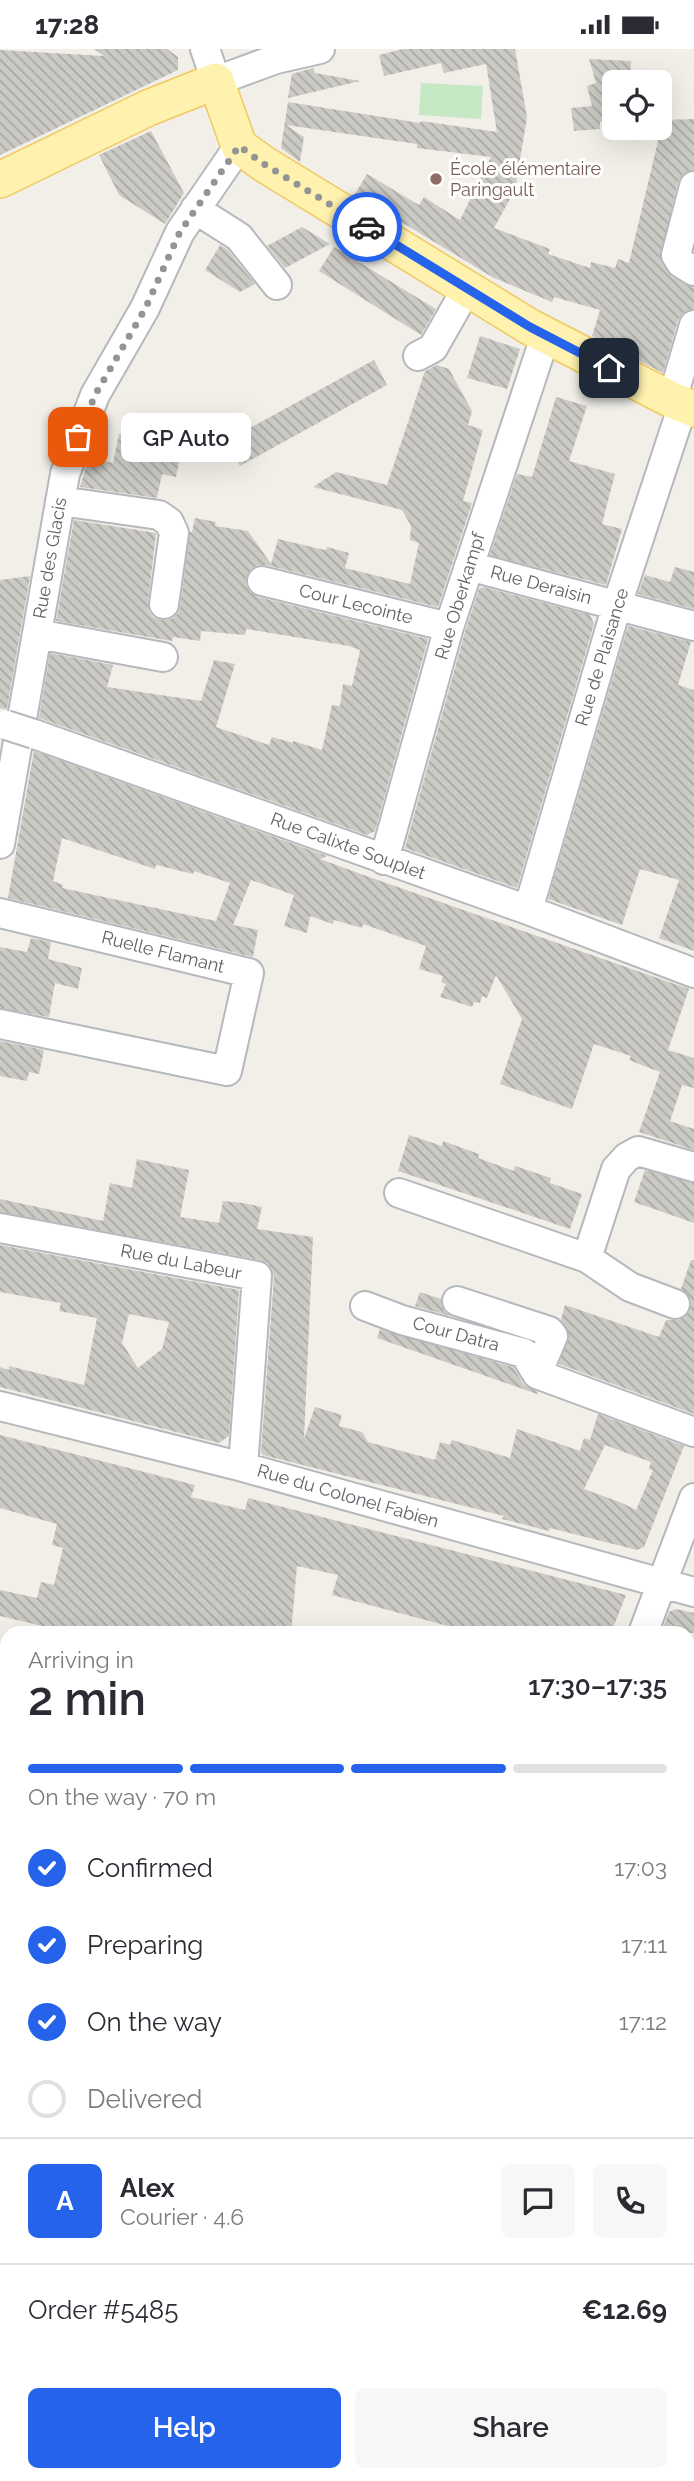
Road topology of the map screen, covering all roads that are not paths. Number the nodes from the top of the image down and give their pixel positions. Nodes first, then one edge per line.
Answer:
1 (320, 49) edge
2 (211, 65) edge
3 (239, 146) junction
4 (0, 180) edge
5 (694, 186) edge
6 (195, 209) junction
7 (694, 271) edge
8 (276, 285) dead end
9 (467, 288) junction
10 (694, 325) edge
11 (547, 336) junction
12 (418, 356) dead end
13 (683, 405) edge
14 (60, 501) junction
15 (469, 566) junction
16 (262, 581) dead end
17 (164, 604) dead end
18 (617, 605) junction
19 (694, 626) edge
20 (449, 627) junction
21 (37, 634) junction
22 (163, 657) dead end
23 (3, 724) edge
24 (0, 844) edge
25 (384, 860) junction
26 (528, 910) junction
27 (0, 913) edge
28 (694, 973) edge
29 (0, 1024) edge
30 (694, 1167) edge
31 (399, 1193) dead end
32 (0, 1228) edge
33 (586, 1258) junction
34 (457, 1301) dead end
35 (675, 1304) dead end
36 (365, 1306) dead end
37 (537, 1374) junction
38 (0, 1406) edge
39 (694, 1432) edge
40 (243, 1467) junction
41 (694, 1499) edge
42 (661, 1584) junction
43 (694, 1592) edge
44 (646, 1626) edge

1 - 2 street
2 - 3 main road
2 - 4 main road
3 - 6 street, Rue des Glacis
3 - 9 main road
5 - 7 street
6 - 8 street
6 - 14 street, Rue des Glacis
9 - 11 main road
9 - 12 street
10 - 13 street, Rue de Plaisance
11 - 13 main road
11 - 15 street, Rue Oberkampf
13 - 18 street, Rue de Plaisance
14 - 17 street
14 - 21 street, Rue des Glacis
15 - 18 street, Rue Deraisin
15 - 20 street, Rue Oberkampf
16 - 20 street, Cour Lecointe
18 - 19 street, Rue Deraisin
18 - 26 street, Rue de Plaisance
20 - 25 street, Rue Oberkampf
21 - 22 street
21 - 24 street, Rue des Glacis
23 - 25 street, Rue Calixte Souplet, bridge
25 - 26 street, Rue Calixte Souplet
26 - 28 street, Rue Calixte Souplet
27 - 29 street, Ruelle Flamant
30 - 33 street
31 - 33 street
32 - 40 street, Rue du Labeur
33 - 35 street
34 - 37 street, Cour Datra
36 - 37 street, Cour Datra
37 - 39 street, Cour Datra
38 - 40 street, Rue du Colonel Fabien
40 - 42 street, Rue du Colonel Fabien
41 - 42 street
42 - 43 street, Rue du Colonel Fabien
42 - 44 street

